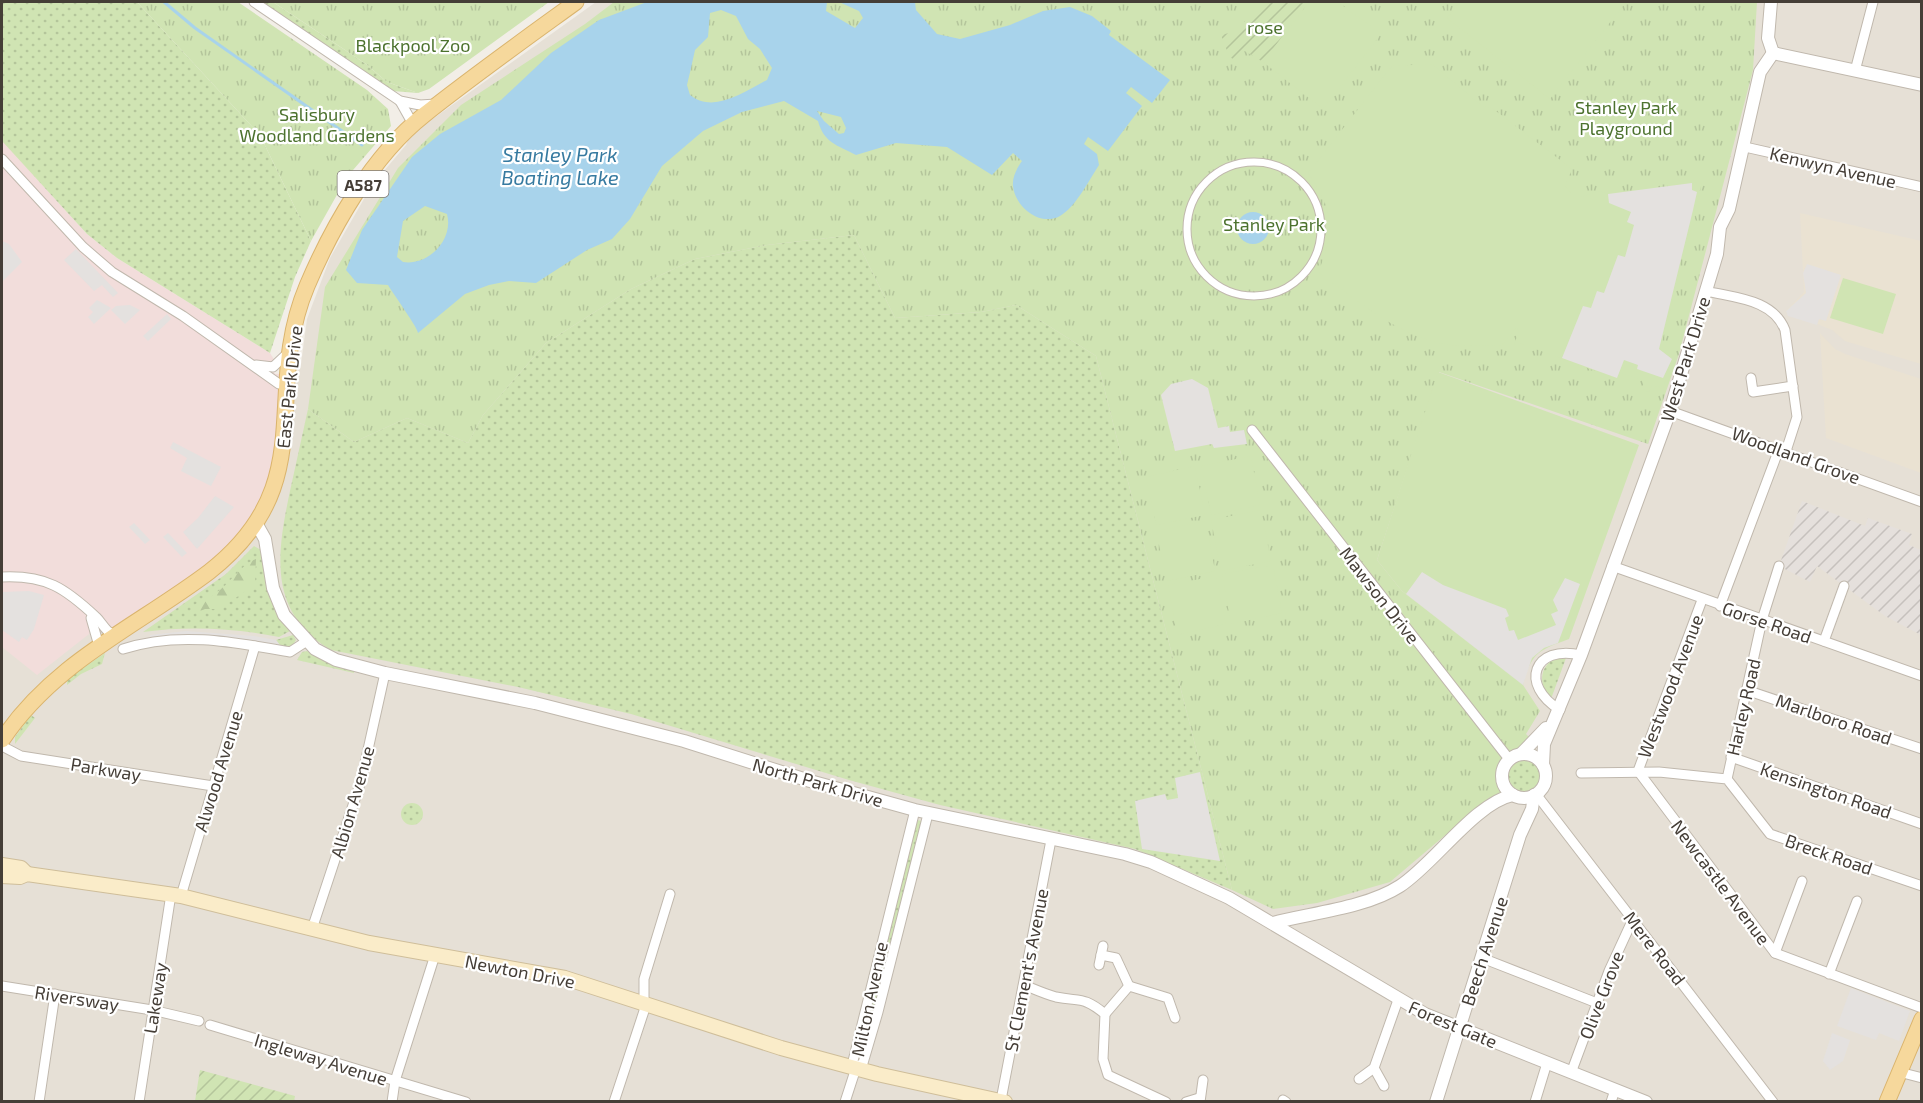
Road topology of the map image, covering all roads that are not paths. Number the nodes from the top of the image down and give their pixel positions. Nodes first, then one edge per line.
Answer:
1 (254, 2) edge
2 (576, 2) edge
3 (1771, 2) edge
4 (1873, 2) edge
5 (1773, 53) junction
6 (1855, 71) junction
7 (1922, 85) edge
8 (400, 101) junction
9 (441, 103) junction
10 (414, 126) junction
11 (1745, 147) junction
12 (2, 159) edge
13 (1295, 175) joint
14 (1922, 187) edge
15 (1706, 291) junction
16 (291, 349) junction
17 (253, 365) junction
18 (1751, 378) dead end
19 (288, 384) junction
20 (1793, 386) junction
21 (1670, 411) junction
22 (1252, 430) dead end
23 (1783, 450) junction
24 (1922, 502) edge
25 (256, 523) junction
26 (1779, 566) dead end
27 (1612, 567) junction
28 (2, 577) edge
29 (1844, 586) dead end
30 (1702, 600) junction
31 (1720, 606) junction
32 (89, 613) junction
33 (1762, 620) junction
34 (307, 641) junction
35 (1824, 641) junction
36 (119, 642) junction
37 (99, 646) junction
38 (255, 646) junction
39 (1581, 655) junction
40 (385, 673) junction
41 (1922, 676) edge
42 (1746, 690) junction
43 (1560, 710) junction
44 (2, 740) edge
45 (2, 746) edge
46 (1922, 749) edge
47 (1521, 754) junction
48 (1731, 756) junction
49 (1509, 759) junction
50 (1543, 765) junction
51 (1638, 771) junction
52 (1581, 773) dead end
53 (1727, 779) junction
54 (1502, 782) junction
55 (213, 786) junction
56 (1535, 794) junction
57 (1515, 796) junction
58 (915, 810) junction
59 (1482, 812) junction
60 (928, 813) junction
61 (1922, 824) edge
62 (1520, 835) junction
63 (1051, 840) junction
64 (2, 865) edge
65 (27, 874) junction
66 (2, 876) edge
67 (1802, 881) dead end
68 (1922, 886) edge
69 (670, 894) dead end
70 (176, 895) junction
71 (1857, 901) dead end
72 (1633, 919) junction
73 (1272, 923) junction
74 (312, 929) junction
75 (1775, 953) junction
76 (435, 955) junction
77 (1482, 958) junction
78 (1100, 965) dead end
79 (1829, 974) junction
80 (1024, 985) junction
81 (2, 986) edge
82 (1129, 986) junction
83 (55, 994) junction
84 (1398, 1000) junction
85 (645, 1003) junction
86 (1597, 1003) junction
87 (1922, 1008) edge
88 (152, 1010) junction
89 (1105, 1014) junction
90 (1175, 1018) dead end
91 (1922, 1019) edge
92 (199, 1021) dead end
93 (210, 1025) dead end
94 (1458, 1028) junction
95 (1547, 1063) junction
96 (856, 1068) junction
97 (1374, 1068) junction
98 (1899, 1072) junction
99 (1571, 1073) junction
100 (1922, 1077) edge
101 (1359, 1079) dead end
102 (1203, 1080) dead end
103 (396, 1081) junction
104 (1384, 1086) dead end
105 (1613, 1096) edge
106 (1199, 1100) edge
107 (39, 1101) edge
108 (139, 1101) edge
109 (392, 1101) edge
110 (466, 1101) edge
111 (614, 1101) edge
112 (845, 1101) edge
113 (1003, 1101) edge
114 (1166, 1101) edge
115 (1186, 1101) edge
116 (1436, 1101) edge
117 (1535, 1101) edge
118 (1646, 1101) edge
119 (1773, 1101) edge
120 (1887, 1101) edge

1 - 8 street
2 - 9 main road, East Park Drive / A587
3 - 5 street
4 - 6 street
5 - 6 street
5 - 11 street, West Park Drive
6 - 7 street
8 - 9 street
8 - 10 street
9 - 10 main road, East Park Drive / A587
10 - 16 main road, East Park Drive / A587
11 - 14 street, Kenwyn Avenue
11 - 15 street, West Park Drive
12 - 17 street
13 - 13 street
15 - 20 street, Westwood Avenue
15 - 21 street, West Park Drive
16 - 17 street
16 - 19 main road, East Park Drive / A587
17 - 19 street
18 - 20 street
19 - 25 main road, East Park Drive / A587
20 - 23 street, Westwood Avenue
21 - 23 street, Woodland Grove
21 - 27 street, West Park Drive
22 - 49 street, Mawson Drive
23 - 24 street, Woodland Grove
23 - 31 street, Westwood Avenue
25 - 34 street
25 - 36 main road, East Park Drive / A587
26 - 33 street, Harley Road
27 - 30 street, Gorse Road
27 - 39 street, West Park Drive
28 - 32 street
29 - 35 street
30 - 31 street, Gorse Road
30 - 51 street, Westwood Avenue
31 - 33 street, Gorse Road
32 - 36 street
32 - 37 street
33 - 35 street, Gorse Road
33 - 42 street, Harley Road
34 - 38 street
34 - 40 street, North Park Drive
35 - 41 street, Gorse Road
36 - 37 main road, A587
36 - 38 street
37 - 44 main road, A587
38 - 55 street, Alwood Avenue
39 - 43 street, West Park Drive
39 - 43 street
40 - 58 street, North Park Drive
40 - 74 street, Albion Avenue
42 - 46 street, Marlboro Road
42 - 48 street, Harley Road
43 - 47 street, West Park Drive
43 - 50 street, West Park Drive
45 - 55 street, Parkway
47 - 49 street
47 - 50 street
48 - 53 street, Harley Road
48 - 61 street, Kensington Road
49 - 54 street
50 - 56 street
51 - 52 street
51 - 53 street
51 - 75 street, Newcastle Avenue
53 - 68 street, Breck Road
54 - 57 street
54 - 59 street
55 - 70 street, Alwood Avenue
56 - 57 street
56 - 62 street, Beech Avenue
56 - 72 street, Mere Road
57 - 59 street
57 - 62 street, Beech Avenue
58 - 60 street, North Park Drive
58 - 96 street, Milton Avenue
59 - 73 street
60 - 63 street, North Park Drive
60 - 96 street, Milton Avenue
62 - 77 street, Beech Avenue
63 - 73 street, North Park Drive
63 - 80 street, St Clement's Avenue
64 - 65 main road, Newton Drive
65 - 66 main road, Newton Drive
65 - 70 main road, Newton Drive
67 - 75 street
69 - 85 street
70 - 74 main road, Newton Drive
70 - 88 street, Lakeway
71 - 79 street
72 - 86 street, Olive Grove
72 - 119 street, Mere Road
73 - 84 street, Forest Gate
74 - 76 main road, Newton Drive
75 - 79 street, Newcastle Avenue
76 - 85 main road, Newton Drive
76 - 103 street
77 - 86 street
77 - 94 street, Beech Avenue
78 - 82 street
79 - 87 street, Newcastle Avenue
80 - 89 street
80 - 113 street, St Clement's Avenue
81 - 83 street, Riversway
82 - 89 street
82 - 90 street
83 - 88 street, Riversway
83 - 107 street
84 - 94 street, Forest Gate
84 - 97 street
85 - 96 main road, Newton Drive
85 - 111 street
86 - 99 street, Olive Grove
88 - 92 street
88 - 108 street, Lakeway
89 - 114 street
91 - 98 main road
93 - 103 street, Ingleway Avenue
94 - 95 street, Forest Gate
94 - 116 street, Beech Avenue
95 - 99 street, Forest Gate
95 - 117 street
96 - 112 street
96 - 113 main road, Newton Drive
97 - 101 street
97 - 104 street
98 - 100 street
98 - 120 main road
99 - 105 street, Forest Gate
102 - 106 street
103 - 109 street
103 - 110 street, Ingleway Avenue
105 - 118 street, Forest Gate
106 - 115 street

